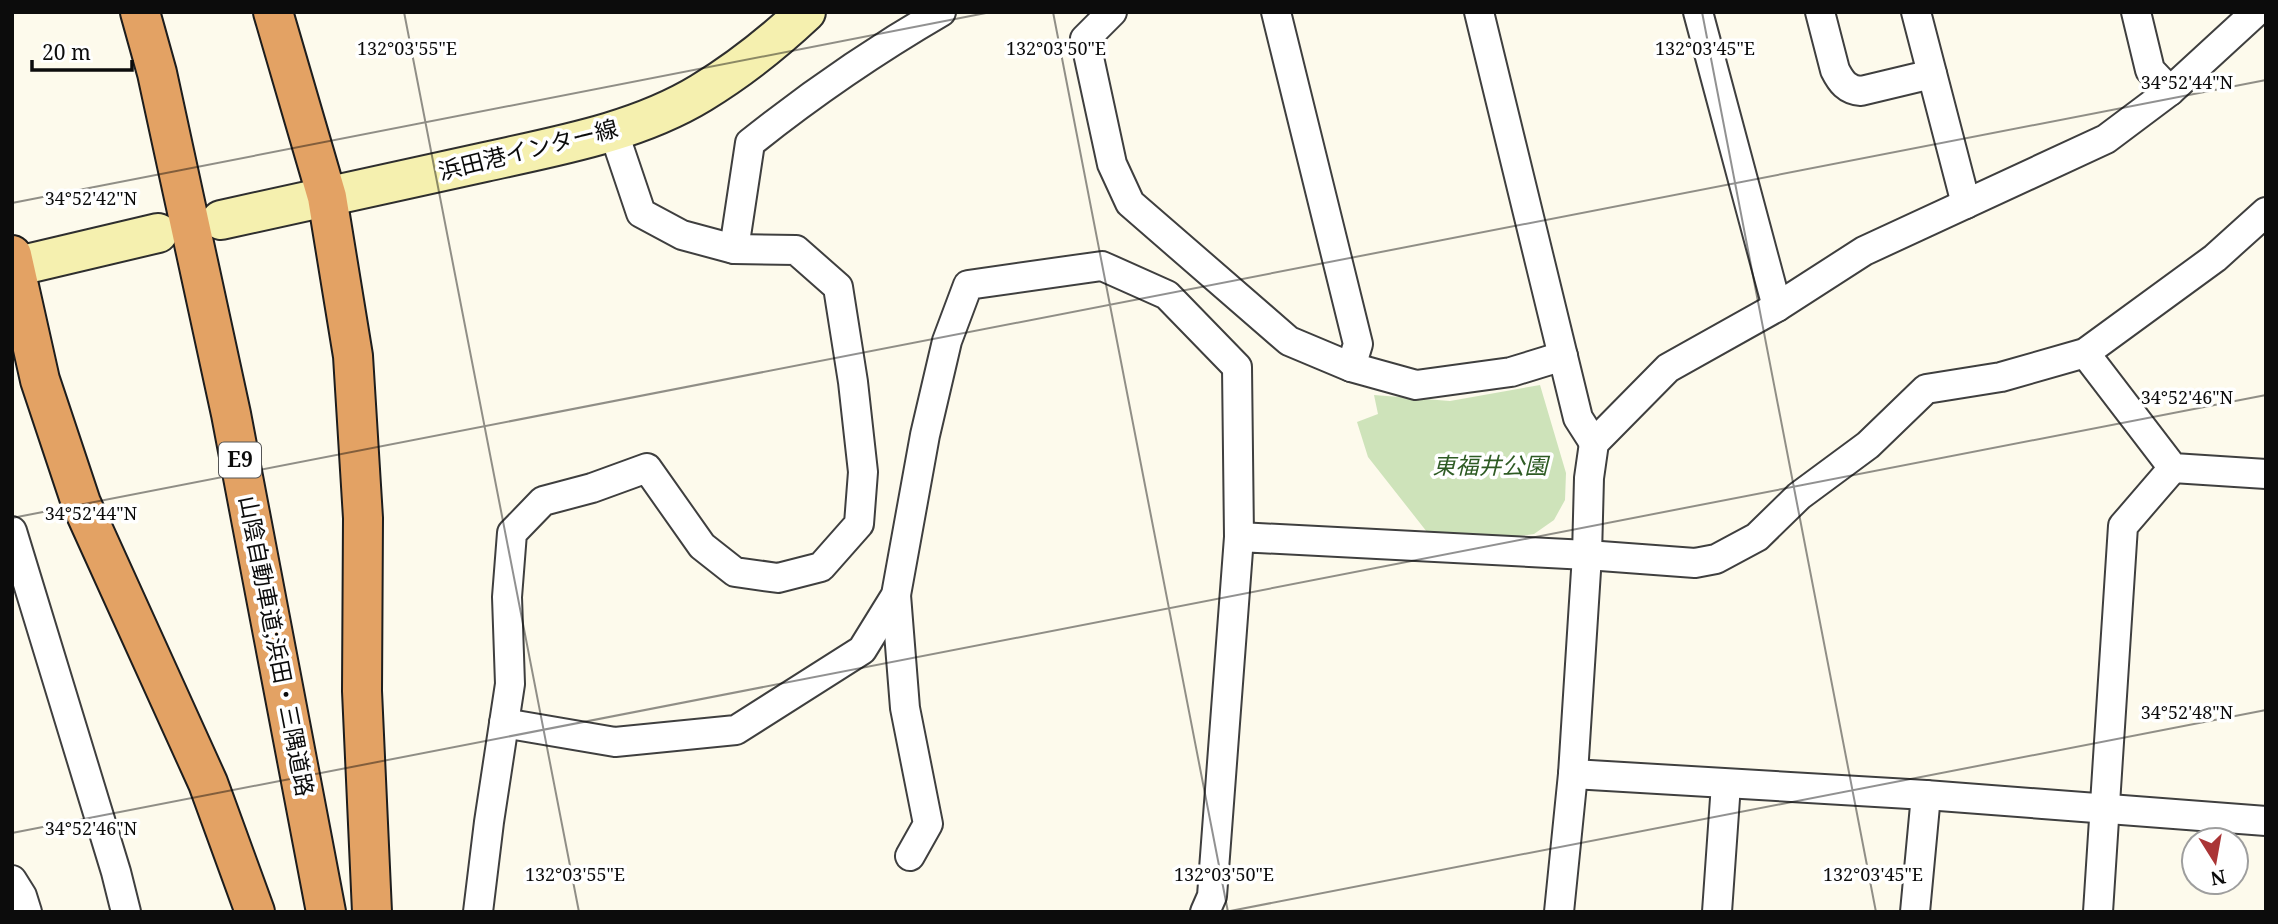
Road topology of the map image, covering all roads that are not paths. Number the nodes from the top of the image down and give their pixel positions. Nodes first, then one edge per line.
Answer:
1 (140, 12) edge
2 (274, 12) edge
3 (806, 12) edge
4 (941, 12) edge
5 (1112, 12) edge
6 (1276, 12) edge
7 (1479, 12) edge
8 (1698, 12) edge
9 (1820, 12) edge
10 (1916, 12) edge
11 (2136, 12) edge
12 (2256, 12) edge
13 (1932, 74) junction
14 (2170, 91) junction
15 (614, 130) junction
16 (327, 197) junction
17 (1966, 204) junction
18 (2266, 212) edge
19 (221, 220) dead end
20 (158, 233) dead end
21 (734, 249) junction
22 (13, 263) edge
23 (1777, 307) junction
24 (2085, 354) junction
25 (1563, 356) junction
26 (1351, 367) junction
27 (1594, 443) junction
28 (2173, 468) junction
29 (2266, 474) edge
30 (12, 531) edge
31 (1239, 537) junction
32 (1587, 555) junction
33 (896, 595) junction
34 (504, 723) junction
35 (1573, 774) junction
36 (1726, 784) junction
37 (1926, 795) junction
38 (2104, 809) junction
39 (2266, 821) edge
40 (910, 856) dead end
41 (12, 880) edge
42 (27, 912) edge
43 (126, 912) edge
44 (255, 912) edge
45 (326, 912) edge
46 (372, 912) edge
47 (478, 912) edge
48 (1205, 912) edge
49 (1559, 912) edge
50 (1717, 912) edge
51 (1915, 912) edge
52 (2098, 912) edge

1 - 45 highway, 山陰自動車道;浜田・三隅道路 / E9
2 - 16 highway
3 - 15 main road, 浜田港インター線
4 - 21 street
5 - 26 street
6 - 26 street
7 - 25 street
8 - 23 street
9 - 13 street
10 - 13 street
11 - 14 street
12 - 14 street
13 - 17 street
14 - 17 street
15 - 16 main road, 浜田港インター線
15 - 21 street
16 - 19 main road, 浜田港インター線
16 - 46 highway
17 - 23 street
18 - 24 street
20 - 22 main road
21 - 34 street
22 - 44 highway
23 - 27 street
24 - 28 street
24 - 32 street
25 - 26 street
25 - 27 street
27 - 32 street
28 - 29 street
28 - 38 street
30 - 43 street
31 - 32 street
31 - 33 street
31 - 48 street
32 - 35 street
33 - 34 street
33 - 40 street
34 - 47 street
35 - 36 street
35 - 49 street
36 - 37 street
36 - 50 street
37 - 38 street
37 - 51 street
38 - 39 street
38 - 52 street
41 - 42 street

